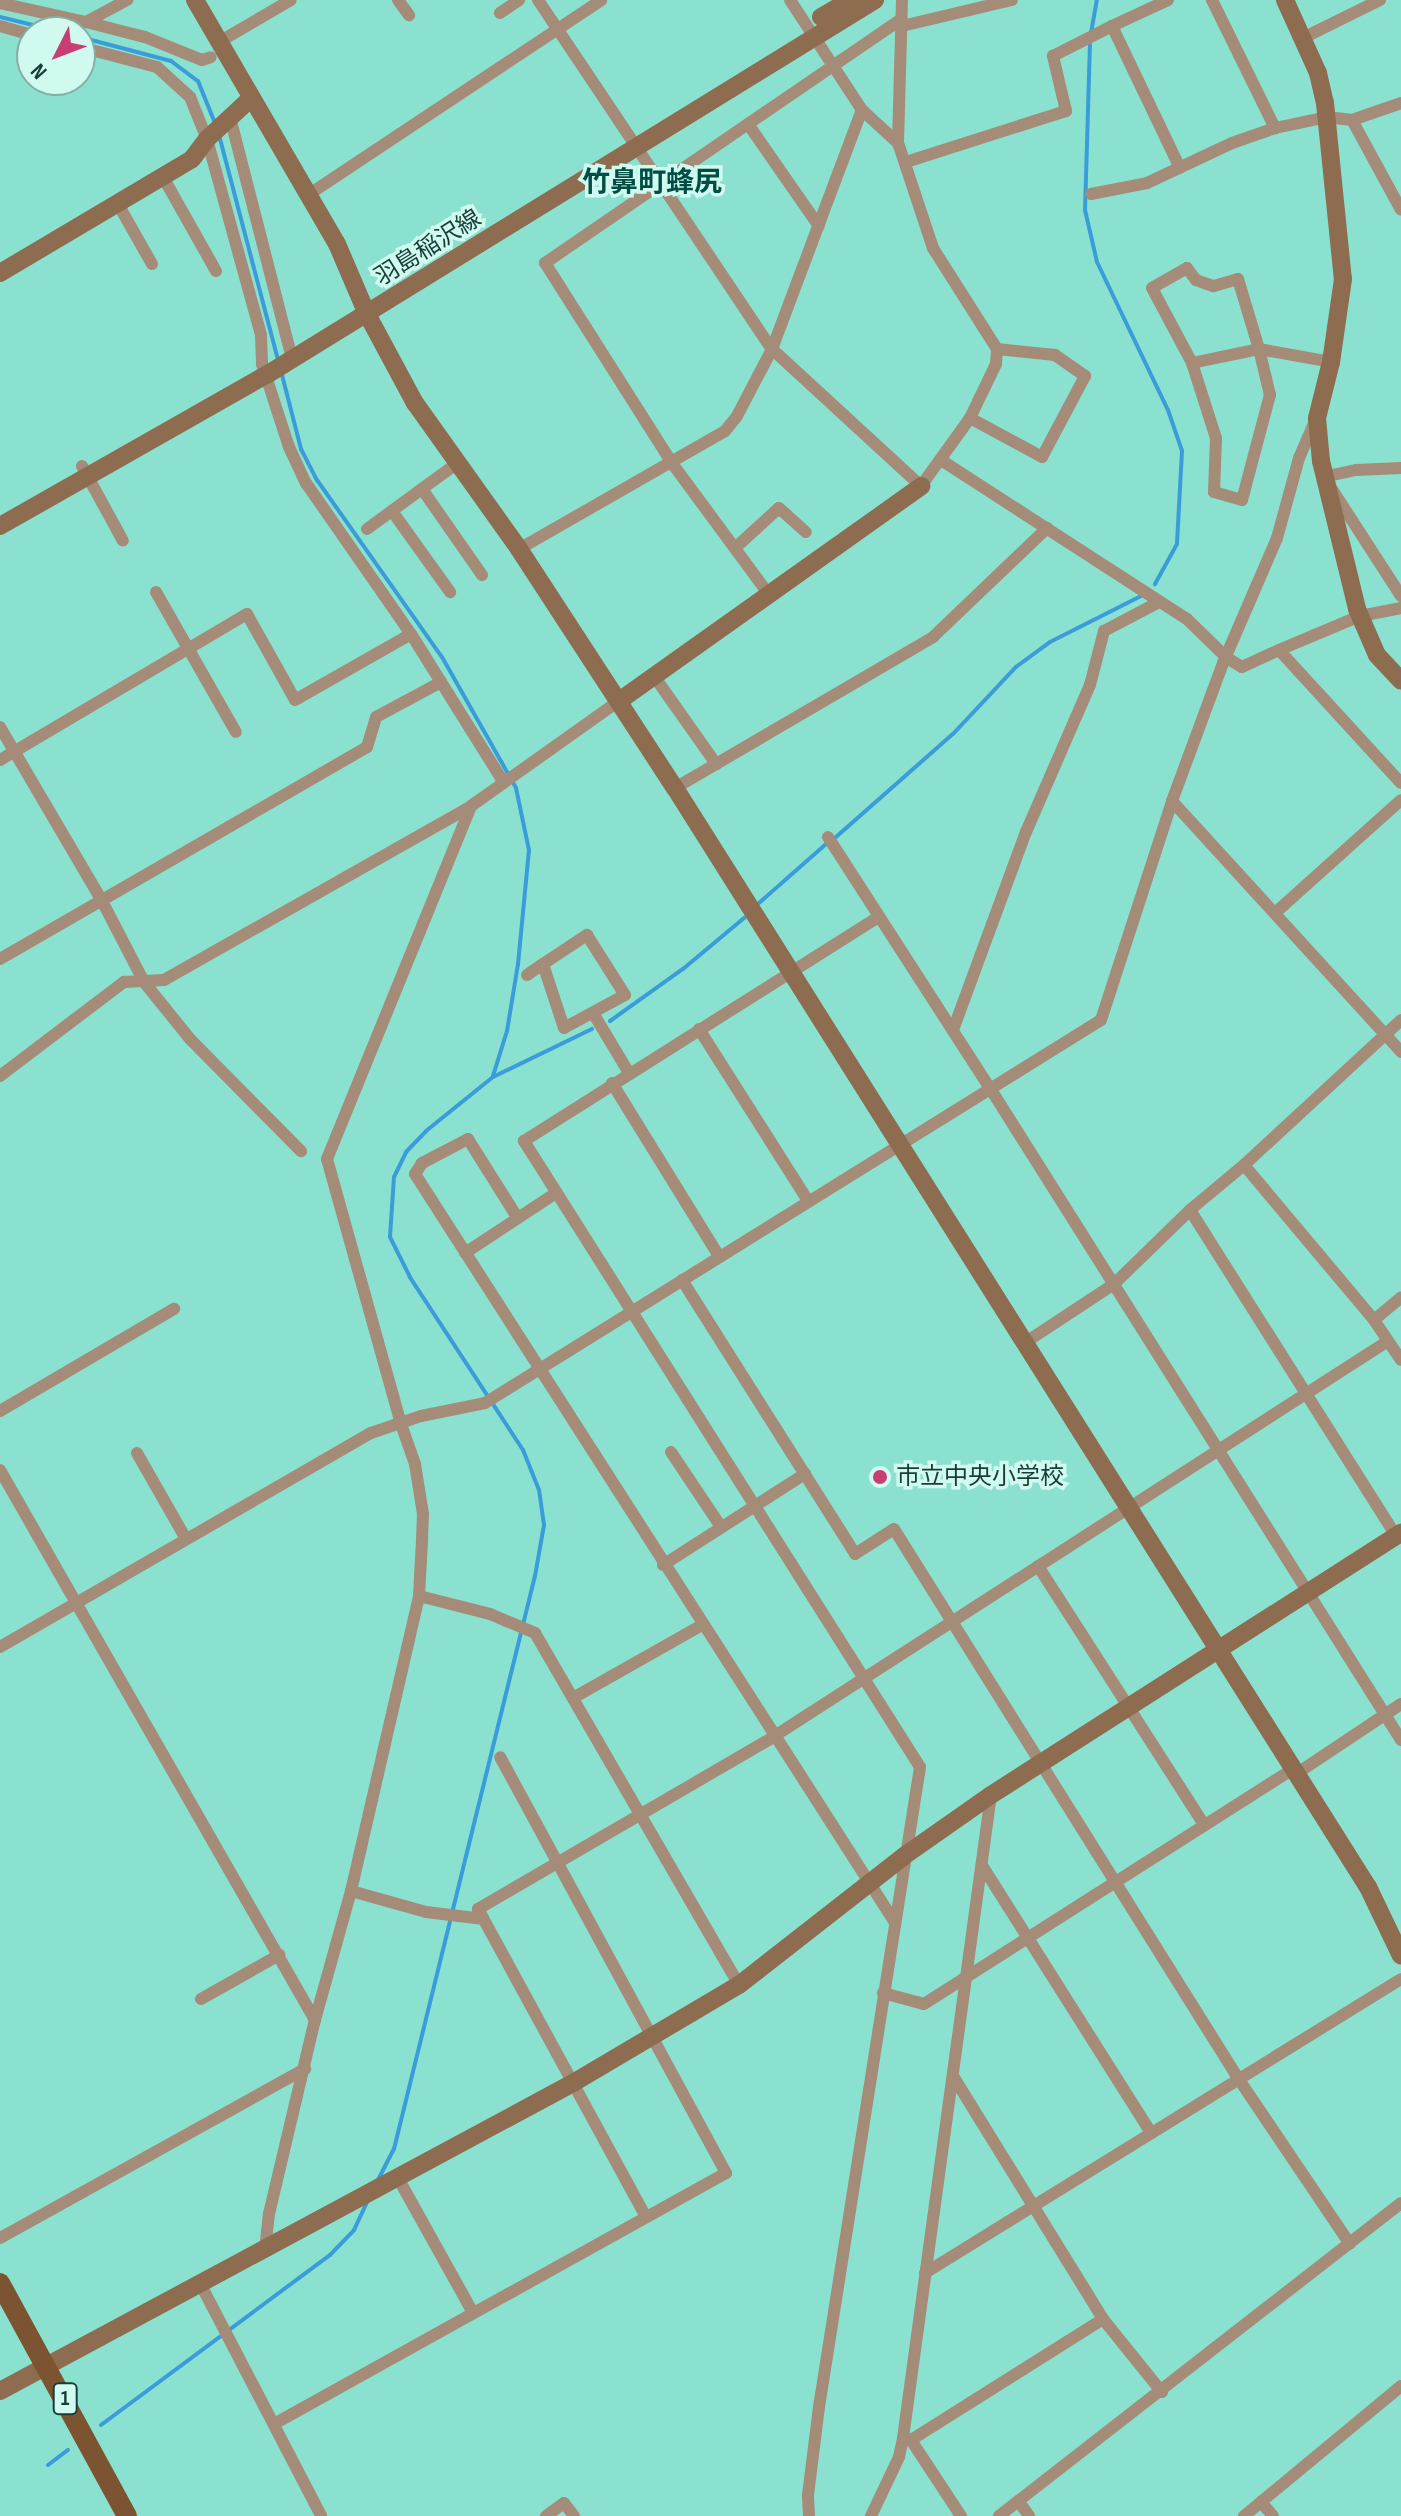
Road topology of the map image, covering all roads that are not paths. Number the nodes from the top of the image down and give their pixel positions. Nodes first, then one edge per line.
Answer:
1 (127, 0) edge
2 (195, 0) edge
3 (291, 0) edge
4 (398, 0) edge
5 (519, 0) edge
6 (538, 0) edge
7 (601, 0) edge
8 (790, 0) edge
9 (850, 0) edge
10 (875, 0) edge
11 (902, 0) edge
12 (1012, 0) edge
13 (1168, 0) edge
14 (1212, 0) edge
15 (1285, 0) edge
16 (1380, 0) edge
17 (0, 3) edge
18 (500, 13) dead end
19 (409, 15) dead end
20 (59, 16) edge
21 (96, 17) edge
22 (902, 22) junction
23 (96, 25) edge
24 (1112, 26) junction
25 (558, 29) junction
26 (811, 30) junction
27 (1303, 38) junction
28 (215, 49) junction
29 (96, 51) edge
30 (832, 68) junction
31 (250, 99) junction
32 (1401, 103) edge
33 (862, 110) junction
34 (1327, 117) junction
35 (1352, 120) junction
36 (748, 124) junction
37 (1275, 128) junction
38 (218, 129) junction
39 (635, 141) junction
40 (898, 143) junction
41 (906, 162) junction
42 (1180, 168) junction
43 (163, 177) junction
44 (661, 184) junction
45 (1091, 194) dead end
46 (308, 195) junction
47 (118, 204) junction
48 (1401, 210) edge
49 (819, 226) junction
50 (152, 264) dead end
51 (216, 271) dead end
52 (0, 273) edge
53 (364, 308) junction
54 (772, 349) junction
55 (997, 349) junction
56 (1259, 349) junction
57 (278, 361) junction
58 (1331, 362) junction
59 (1192, 363) junction
60 (970, 418) junction
61 (1317, 418) junction
62 (941, 460) junction
63 (672, 463) junction
64 (456, 464) junction
65 (1401, 468) edge
66 (84, 471) junction
67 (1324, 477) junction
68 (921, 486) junction
69 (422, 489) junction
70 (392, 511) junction
71 (0, 513) edge
72 (0, 526) edge
73 (1047, 528) junction
74 (367, 529) dead end
75 (806, 532) dead end
76 (123, 541) dead end
77 (735, 548) junction
78 (519, 549) junction
79 (482, 575) dead end
80 (156, 592) dead end
81 (450, 592) dead end
82 (770, 596) junction
83 (1401, 596) edge
84 (1159, 602) junction
85 (1401, 608) edge
86 (1360, 616) junction
87 (411, 634) junction
88 (188, 647) junction
89 (1279, 650) junction
90 (1227, 658) junction
91 (654, 676) junction
92 (1401, 681) edge
93 (441, 682) junction
94 (619, 701) junction
95 (0, 727) edge
96 (236, 732) dead end
97 (15, 751) junction
98 (0, 760) edge
99 (716, 764) junction
100 (508, 778) junction
101 (1401, 783) edge
102 (675, 788) junction
103 (1401, 800) edge
104 (1172, 801) junction
105 (471, 806) junction
106 (828, 837) dead end
107 (101, 899) junction
108 (1275, 913) junction
109 (879, 917) junction
110 (0, 959) edge
111 (543, 964) junction
112 (791, 972) junction
113 (527, 975) dead end
114 (144, 982) junction
115 (593, 1013) junction
116 (1401, 1020) edge
117 (699, 1029) junction
118 (953, 1030) junction
119 (1386, 1033) junction
120 (1401, 1052) edge
121 (629, 1073) junction
122 (0, 1076) edge
123 (612, 1083) junction
124 (990, 1088) junction
125 (900, 1143) junction
126 (301, 1151) dead end
127 (1244, 1165) junction
128 (556, 1193) junction
129 (808, 1201) junction
130 (1190, 1210) junction
131 (517, 1217) junction
132 (465, 1253) junction
133 (719, 1256) junction
134 (682, 1280) junction
135 (1114, 1284) junction
136 (1401, 1297) edge
137 (174, 1309) dead end
138 (631, 1312) junction
139 (1374, 1320) junction
140 (1388, 1341) junction
141 (1026, 1342) junction
142 (1401, 1360) edge
143 (539, 1369) junction
144 (1306, 1395) junction
145 (0, 1411) edge
146 (401, 1424) junction
147 (1219, 1451) junction
148 (671, 1452) dead end
149 (137, 1453) dead end
150 (0, 1470) edge
151 (805, 1474) junction
152 (13, 1493) junction
153 (0, 1500) edge
154 (754, 1507) junction
155 (1130, 1509) junction
156 (721, 1527) junction
157 (1399, 1535) edge
158 (186, 1539) junction
159 (663, 1565) junction
160 (1038, 1566) junction
161 (1309, 1593) junction
162 (419, 1596) junction
163 (77, 1603) junction
164 (951, 1621) junction
165 (702, 1625) junction
166 (0, 1647) edge
167 (1218, 1651) junction
168 (861, 1679) junction
169 (573, 1698) junction
170 (1401, 1704) edge
171 (1129, 1707) junction
172 (1385, 1715) junction
173 (773, 1737) junction
174 (1401, 1740) edge
175 (500, 1757) dead end
176 (1040, 1763) junction
177 (1294, 1772) junction
178 (991, 1795) junction
179 (640, 1813) junction
180 (1204, 1825) junction
181 (904, 1856) junction
182 (556, 1862) junction
183 (983, 1867) junction
184 (1115, 1883) junction
185 (868, 1884) junction
186 (351, 1891) junction
187 (484, 1919) junction
188 (894, 1921) junction
189 (1028, 1938) junction
190 (279, 1955) junction
191 (1401, 1956) edge
192 (967, 1977) junction
193 (1401, 1979) edge
194 (739, 1985) junction
195 (883, 1993) junction
196 (201, 1999) dead end
197 (315, 2020) junction
198 (653, 2037) junction
199 (305, 2069) junction
200 (953, 2076) junction
201 (1238, 2078) junction
202 (573, 2083) junction
203 (1151, 2133) junction
204 (397, 2179) junction
205 (1401, 2203) edge
206 (1034, 2205) junction
207 (646, 2217) junction
208 (0, 2238) edge
209 (1350, 2244) junction
210 (265, 2251) junction
211 (925, 2273) junction
212 (0, 2283) edge
213 (201, 2285) junction
214 (473, 2313) junction
215 (1103, 2319) junction
216 (47, 2365) junction
217 (1401, 2386) edge
218 (0, 2391) edge
219 (1162, 2392) junction
220 (274, 2424) junction
221 (907, 2439) junction
222 (1019, 2502) junction
223 (1261, 2502) junction
224 (127, 2516) edge
225 (321, 2516) edge
226 (546, 2516) edge
227 (574, 2516) edge
228 (809, 2516) edge
229 (871, 2516) edge
230 (961, 2516) edge
231 (999, 2516) edge
232 (1029, 2516) edge
233 (1244, 2516) edge
234 (1273, 2516) edge

1 - 21 street
2 - 28 street
3 - 28 street
4 - 19 street
5 - 18 street
6 - 25 street
7 - 25 street
8 - 26 street
9 - 26 street, 羽島稲沢線
10 - 26 street, 羽島稲沢線
11 - 22 street
12 - 22 street
13 - 24 street
14 - 37 street
15 - 27 street
16 - 27 street
17 - 20 street
22 - 30 street
22 - 40 street
23 - 28 street
24 - 41 street
24 - 42 street
25 - 39 street
25 - 46 street
26 - 30 street
26 - 39 street, 羽島稲沢線
27 - 34 street
28 - 31 street
29 - 38 street
30 - 33 street
30 - 36 street
31 - 38 street
31 - 46 street
32 - 35 street
33 - 40 street
33 - 49 street
34 - 35 street
34 - 37 street
34 - 58 street
35 - 48 street
36 - 44 street
36 - 49 street
37 - 42 street
38 - 43 street
38 - 57 street
38 - 57 street
39 - 44 street
39 - 53 street, 羽島稲沢線
40 - 41 street
41 - 55 street
42 - 45 street
43 - 47 street
43 - 51 street
44 - 54 street
44 - 63 street
46 - 53 street
47 - 50 street
47 - 52 street
49 - 54 street
53 - 57 street, 羽島稲沢線
53 - 64 street
54 - 63 street
54 - 68 street
55 - 60 street
55 - 60 street
56 - 58 street
56 - 59 street
56 - 59 street
56 - 59 street
57 - 66 street, 羽島稲沢線
57 - 87 street
58 - 61 street
60 - 62 street
61 - 67 street
61 - 90 street
62 - 68 street
62 - 73 street
63 - 77 street
63 - 78 street
64 - 69 street
64 - 78 street
65 - 67 street
66 - 71 street, 羽島稲沢線
66 - 72 street, 羽島稲沢線
66 - 76 street
67 - 83 street
67 - 86 street
68 - 82 street
69 - 70 street
69 - 79 street
70 - 74 street
70 - 81 street
73 - 84 street
73 - 99 street
75 - 77 street
77 - 82 street
78 - 94 street
80 - 88 street
82 - 91 street
84 - 90 street
84 - 118 street
85 - 86 street
86 - 89 street
86 - 92 street
87 - 88 street
87 - 93 street
88 - 96 street
88 - 97 street
89 - 90 street
89 - 101 street
90 - 104 street
91 - 94 street
91 - 99 street
93 - 100 street
93 - 107 street
94 - 100 street
94 - 102 street
95 - 97 street
97 - 98 street
97 - 107 street
99 - 102 street
100 - 105 street
102 - 112 street
103 - 108 street
104 - 108 street
104 - 124 street
105 - 114 street
105 - 146 street
106 - 109 street
107 - 110 street
107 - 114 street
108 - 119 street
109 - 112 street
109 - 118 street
111 - 113 street
111 - 115 street
111 - 115 street
112 - 117 street
112 - 125 street
114 - 122 street
114 - 126 street
115 - 121 street
116 - 119 street
117 - 121 street
117 - 129 street
118 - 124 street
119 - 120 street
119 - 127 street
121 - 123 street
123 - 128 street
123 - 133 street
124 - 125 street
124 - 135 street
125 - 129 street
125 - 141 street
127 - 130 street
127 - 139 street
128 - 131 street
128 - 138 street
129 - 133 street
130 - 135 street
130 - 144 street
131 - 132 street
131 - 132 street
132 - 143 street
133 - 134 street
134 - 138 street
134 - 151 street
135 - 141 street
135 - 147 street
136 - 139 street
137 - 145 street
138 - 143 street
138 - 154 street
139 - 140 street
140 - 142 street
140 - 144 street
141 - 155 street
143 - 146 street
143 - 159 street
144 - 147 street
144 - 157 street
146 - 158 street
146 - 162 street
147 - 155 street
147 - 161 street
148 - 156 street
149 - 158 street
150 - 152 street
151 - 154 street
151 - 164 street
152 - 153 street
152 - 163 street
154 - 156 street
154 - 168 street
155 - 160 street
155 - 167 street
156 - 159 street
157 - 161 street
158 - 163 street
159 - 165 street
160 - 164 street
160 - 171 street
161 - 167 street
161 - 172 street
162 - 169 street
162 - 186 street
163 - 166 street
163 - 190 street
164 - 168 street
164 - 176 street
165 - 169 street
165 - 173 street
167 - 171 street
167 - 177 street
168 - 173 street
168 - 181 street
169 - 179 street
170 - 172 street
171 - 176 street
171 - 180 street
172 - 174 street
172 - 177 street
173 - 179 street
173 - 185 street
175 - 182 street
176 - 178 street
176 - 184 street
177 - 180 street
177 - 191 street
178 - 181 street
178 - 183 street
179 - 182 street
179 - 194 street
180 - 184 street
181 - 185 street
181 - 188 street
182 - 187 street
182 - 198 street
183 - 189 street
183 - 192 street
184 - 189 street
184 - 201 street
185 - 188 street
185 - 194 street
186 - 187 street
186 - 197 street
187 - 202 street
188 - 195 street
189 - 192 street
189 - 203 street
190 - 196 street
190 - 197 street
192 - 195 street
192 - 200 street
193 - 201 street
194 - 198 street
195 - 228 street
197 - 199 street
198 - 202 street
198 - 207 street
199 - 208 street
199 - 210 street
200 - 206 street
200 - 211 street
201 - 203 street
201 - 209 street
202 - 204 street
202 - 207 street
203 - 206 street
204 - 210 street
204 - 214 street
205 - 209 street
206 - 211 street
206 - 215 street
207 - 214 street
209 - 219 street
210 - 213 street
211 - 221 street
212 - 216 main road, 1
213 - 216 street
213 - 220 street
214 - 220 street
215 - 219 street
215 - 221 street
216 - 218 street
216 - 224 main road, 1
217 - 223 street
219 - 222 street
220 - 225 street
221 - 229 street
221 - 230 street
222 - 231 street
222 - 232 street
223 - 233 street
223 - 234 street
226 - 227 street

